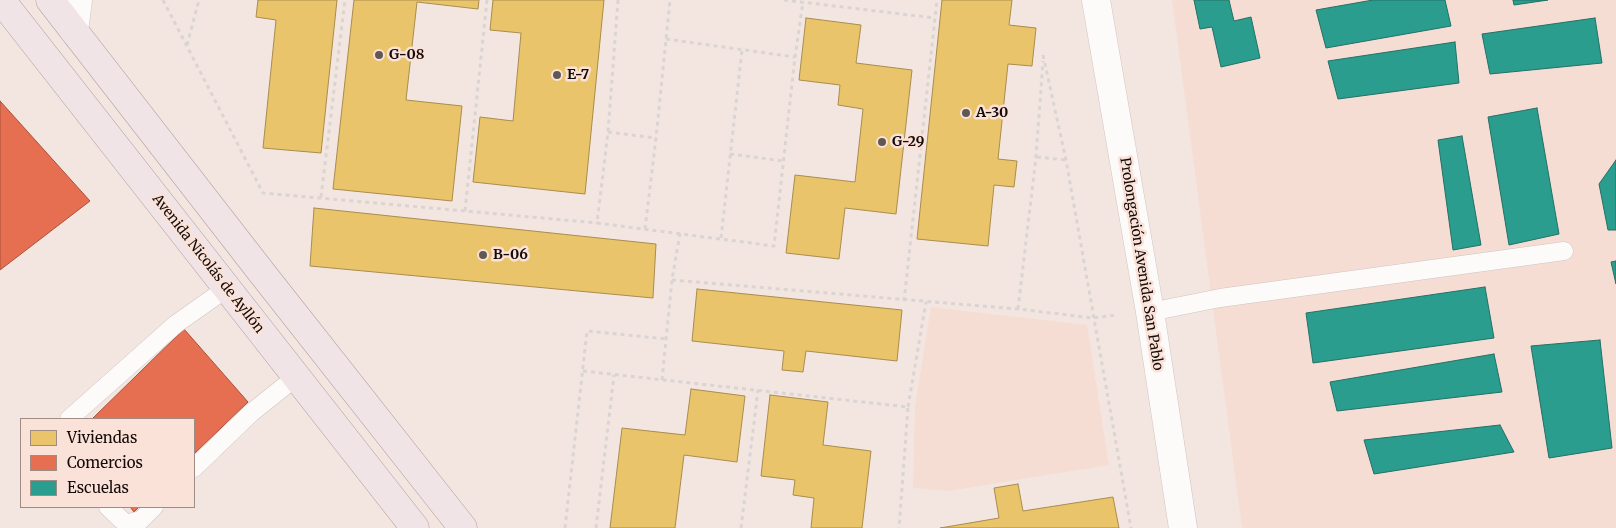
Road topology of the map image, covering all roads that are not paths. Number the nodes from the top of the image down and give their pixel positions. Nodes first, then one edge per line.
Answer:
1 (1, 0) edge
2 (50, 0) edge
3 (78, 0) edge
4 (1096, 0) edge
5 (74, 32) junction
6 (1564, 252) dead end
7 (227, 288) junction
8 (1150, 312) junction
9 (296, 377) junction
10 (71, 418) edge
11 (195, 467) edge
12 (109, 508) edge
13 (153, 508) edge
14 (415, 528) edge
15 (463, 528) edge
16 (1183, 528) edge

1 - 7 main road, Avenida Nicolás de Ayllón
2 - 5 main road
3 - 5 street
4 - 8 street, Prolongación Avenida San Pablo
5 - 15 main road
6 - 8 lane
7 - 9 main road, Avenida Nicolás de Ayllón
7 - 10 lane
8 - 16 street, Prolongación Avenida San Pablo
9 - 11 lane
9 - 14 main road, Avenida Nicolás de Ayllón
12 - 13 lane

